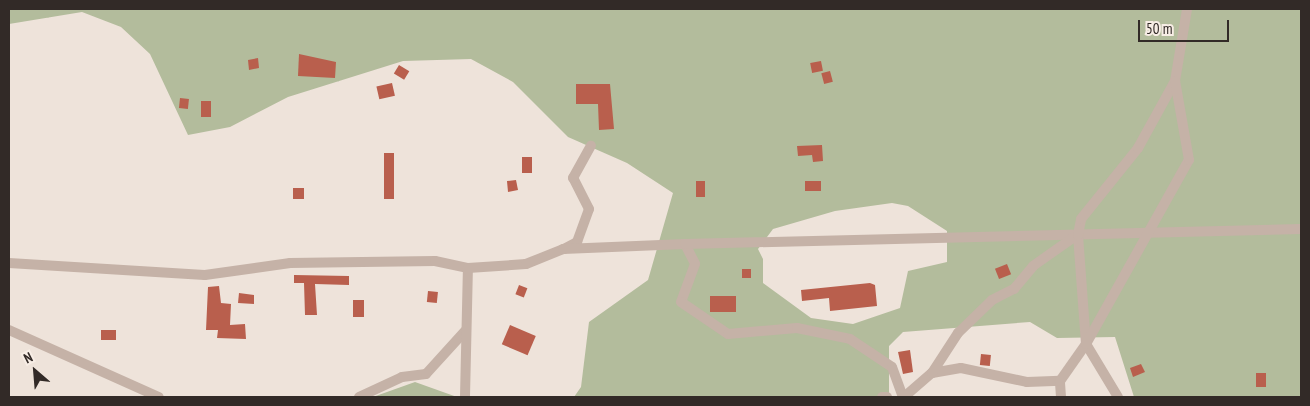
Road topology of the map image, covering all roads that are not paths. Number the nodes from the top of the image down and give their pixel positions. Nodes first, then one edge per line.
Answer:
1 (1187, 9) edge
2 (1175, 81) junction
3 (591, 146) dead end
4 (1301, 229) edge
5 (1151, 232) junction
6 (1078, 234) junction
7 (686, 244) junction
8 (563, 249) junction
9 (9, 263) edge
10 (468, 268) junction
11 (9, 330) edge
12 (465, 331) junction
13 (1086, 344) junction
14 (932, 373) junction
15 (1060, 381) junction
16 (159, 397) edge
17 (359, 397) edge
18 (465, 397) edge
19 (882, 397) edge
20 (887, 397) edge
21 (904, 397) edge
22 (1061, 397) edge
23 (1118, 397) edge

1 - 2 street
2 - 5 street
2 - 6 street
3 - 8 street
4 - 5 street
5 - 6 street
5 - 13 street
6 - 7 street
6 - 13 street
6 - 14 street
7 - 8 street
7 - 21 street
8 - 10 street
9 - 10 street
10 - 12 street
11 - 16 street
12 - 17 street
12 - 18 street
13 - 15 street
13 - 23 street
14 - 15 street
14 - 21 street
15 - 22 street
19 - 20 street

